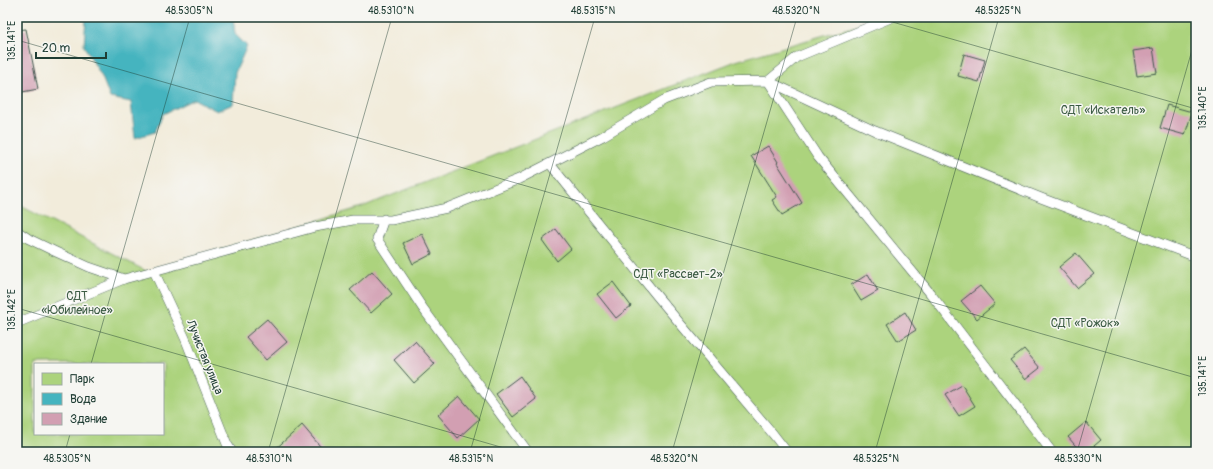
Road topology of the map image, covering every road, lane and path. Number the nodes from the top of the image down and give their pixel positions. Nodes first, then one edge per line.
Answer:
1 (893, 17) edge
2 (768, 82) junction
3 (550, 164) junction
4 (384, 220) junction
5 (17, 231) edge
6 (1196, 257) edge
7 (154, 271) junction
8 (124, 279) junction
9 (17, 323) edge
10 (232, 452) edge
11 (528, 452) edge
12 (787, 452) edge
13 (1052, 452) edge

1 - 2 lane
2 - 3 lane
2 - 6 lane
2 - 13 lane
3 - 4 lane
3 - 12 lane
4 - 7 lane
4 - 11 lane
5 - 8 lane
7 - 8 lane
7 - 10 lane, Лучистая улица
8 - 9 lane

